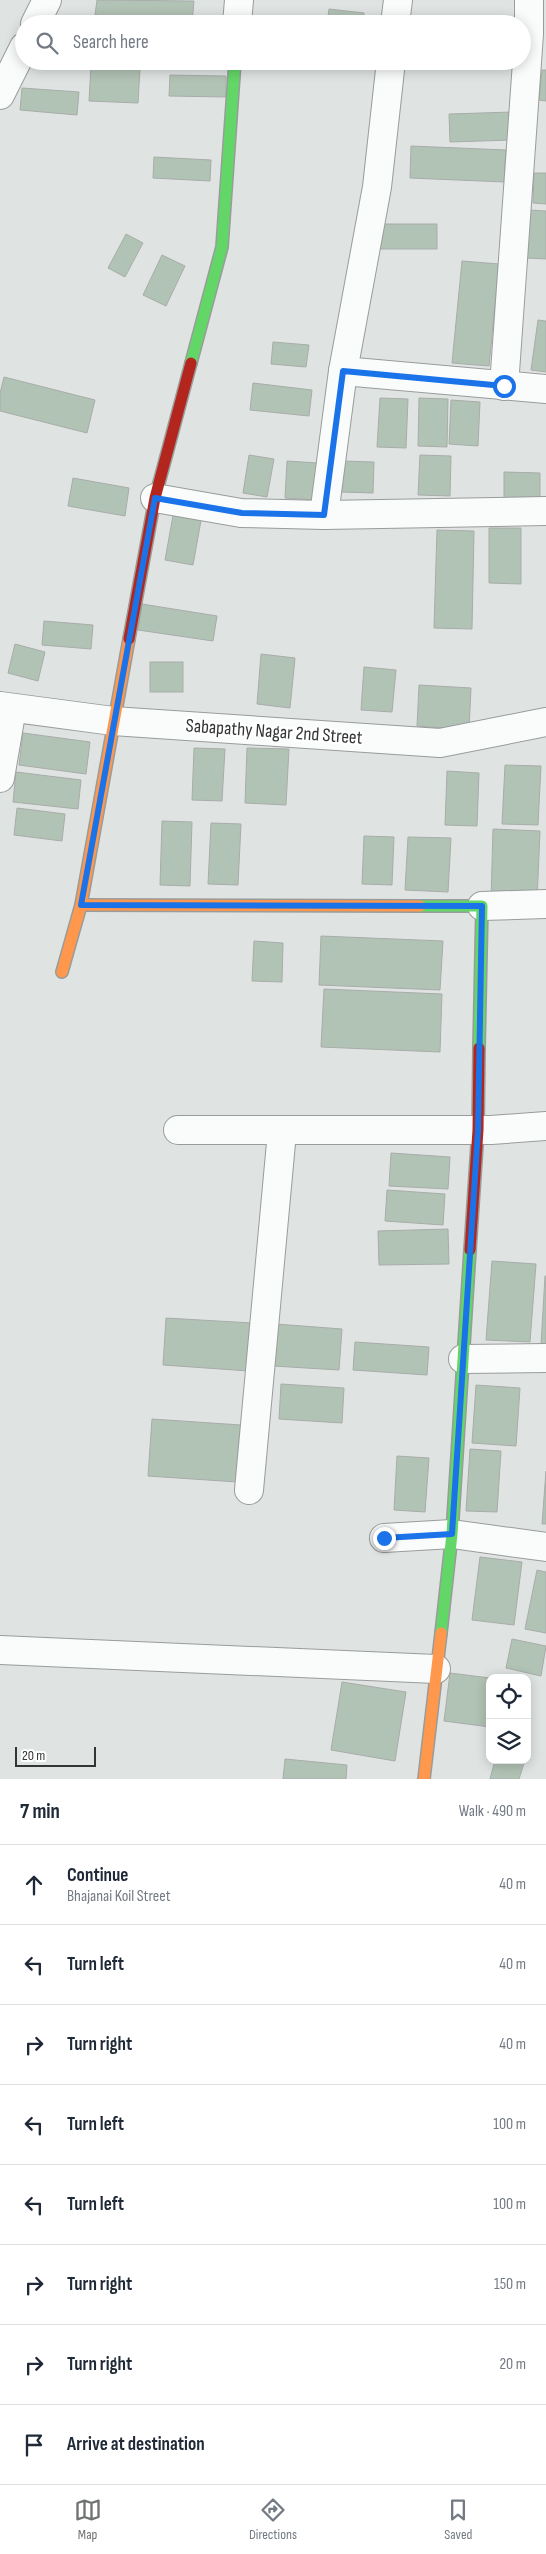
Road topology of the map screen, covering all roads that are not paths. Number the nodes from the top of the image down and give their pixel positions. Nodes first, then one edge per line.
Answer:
1 (47, 0) edge
2 (239, 0) edge
3 (398, 0) edge
4 (529, 0) edge
5 (40, 15) edge
6 (238, 15) edge
7 (396, 15) edge
8 (529, 15) edge
9 (15, 65) edge
10 (234, 70) edge
11 (390, 70) edge
12 (527, 70) edge
13 (0, 95) edge
14 (343, 371) junction
15 (504, 386) junction
16 (546, 388) edge
17 (155, 498) junction
18 (546, 511) edge
19 (324, 515) junction
20 (6, 707) edge
21 (113, 722) junction
22 (546, 722) edge
23 (0, 778) edge
24 (546, 904) edge
25 (81, 905) junction
26 (482, 906) junction
27 (62, 972) dead end
28 (546, 1126) edge
29 (178, 1130) dead end
30 (478, 1130) junction
31 (282, 1132) junction
32 (546, 1358) edge
33 (463, 1360) junction
34 (249, 1490) dead end
35 (452, 1534) junction
36 (384, 1538) dead end
37 (546, 1547) edge
38 (0, 1650) edge
39 (436, 1669) junction
40 (424, 1779) edge

1 - 5 street
2 - 6 street
3 - 7 street
4 - 8 street
9 - 13 street
10 - 17 street
11 - 14 street
12 - 15 street
14 - 15 street
14 - 19 street
15 - 16 street
17 - 19 street
17 - 21 street
18 - 19 street
20 - 21 street, Sabapathy Nagar 2nd Street
20 - 23 street
21 - 22 street, Sabapathy Nagar 2nd Street
21 - 25 street
24 - 26 street
25 - 26 street
25 - 27 street
26 - 30 street
28 - 30 street
29 - 31 street
30 - 31 street
30 - 33 street
31 - 34 street
32 - 33 street
33 - 35 street
35 - 36 street
35 - 37 street
35 - 39 street
38 - 39 street
39 - 40 street

